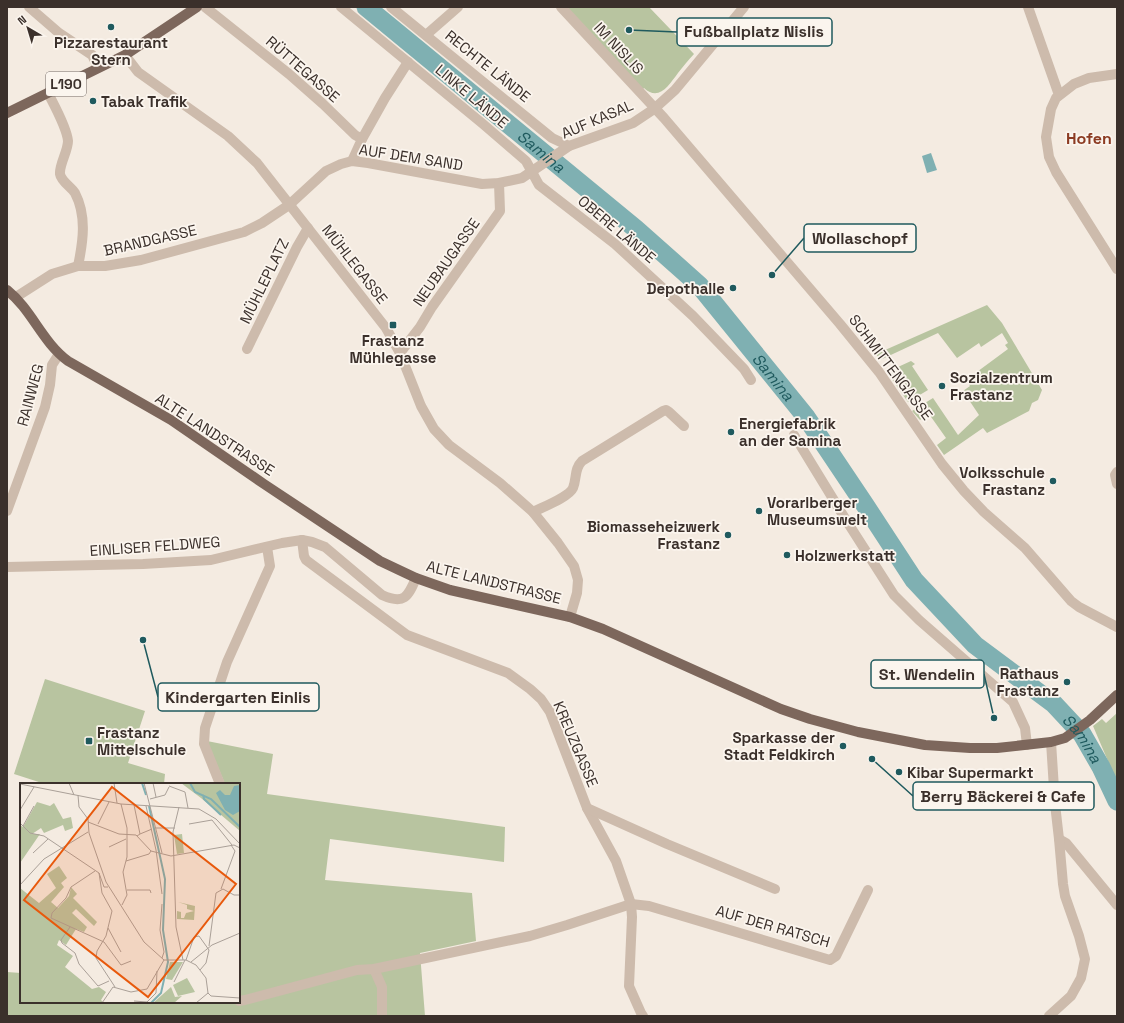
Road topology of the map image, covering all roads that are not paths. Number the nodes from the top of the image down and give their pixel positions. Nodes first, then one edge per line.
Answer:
1 (29, 7) edge
2 (197, 7) edge
3 (205, 7) edge
4 (341, 7) edge
5 (391, 7) edge
6 (458, 7) edge
7 (561, 7) edge
8 (744, 7) edge
9 (1028, 7) edge
10 (426, 35) junction
11 (125, 55) junction
12 (408, 62) junction
13 (98, 67) junction
14 (1117, 74) edge
15 (48, 92) junction
16 (1058, 95) junction
17 (654, 109) junction
18 (7, 113) edge
19 (362, 139) junction
20 (565, 148) junction
21 (352, 161) junction
22 (535, 169) junction
23 (499, 183) junction
24 (289, 205) junction
25 (308, 228) junction
26 (78, 266) junction
27 (1117, 269) edge
28 (7, 290) edge
29 (16, 297) junction
30 (247, 348) dead end
31 (400, 353) junction
32 (59, 354) junction
33 (751, 380) dead end
34 (684, 426) dead end
35 (794, 435) dead end
36 (1117, 472) edge
37 (1117, 484) edge
38 (7, 511) edge
39 (533, 512) junction
40 (302, 540) junction
41 (268, 547) junction
42 (7, 567) edge
43 (416, 578) junction
44 (570, 617) junction
45 (1117, 627) edge
46 (1117, 695) edge
47 (1051, 742) junction
48 (1027, 745) junction
49 (220, 783) edge
50 (587, 808) junction
51 (1060, 839) junction
52 (775, 889) dead end
53 (868, 890) dead end
54 (631, 904) junction
55 (1117, 905) edge
56 (374, 969) junction
57 (240, 1000) edge
58 (382, 1016) edge
59 (643, 1016) edge
60 (1049, 1016) edge

1 - 13 street
2 - 11 main road, L190
3 - 19 street, RÜTTEGASSE
4 - 12 street, LINKE LÄNDE
5 - 10 street, RECHTE LÄNDE
6 - 10 street
7 - 17 street, IM NISLIS
8 - 17 street, AUF KASAL
9 - 16 street
10 - 20 street, RECHTE LÄNDE
11 - 13 main road, L190
11 - 24 street, MÜHLEGASSE
12 - 19 street
12 - 22 street, LINKE LÄNDE
13 - 15 main road, L190
14 - 16 street
15 - 18 main road, L190
15 - 26 street
16 - 27 street
17 - 20 street, AUF KASAL
17 - 45 street, SCHMITTENGASSE
19 - 21 street
20 - 22 street, AUF KASAL
21 - 23 street, AUF DEM SAND
21 - 24 street, AUF DEM SAND
22 - 23 street, AUF DEM SAND
22 - 33 street, OBERE LÄNDE
23 - 31 street, NEUBAUGASSE
24 - 25 street, MÜHLEGASSE
24 - 26 street, BRANDGASSE
25 - 30 street, MÜHLEPLATZ
25 - 31 street, MÜHLEGASSE
26 - 29 street, BRANDGASSE
28 - 29 main road, ALTE LANDSTRASSE
29 - 32 main road, ALTE LANDSTRASSE
31 - 39 street, MÜHLEGASSE
32 - 38 street, RAINWEG
32 - 43 main road, ALTE LANDSTRASSE
34 - 39 street
35 - 48 street
36 - 37 street
39 - 44 street, MÜHLEGASSE
40 - 41 street, EINLISER FELDWEG
40 - 43 street, EINLISER FELDWEG
40 - 50 street, KREUZGASSE
41 - 42 street, EINLISER FELDWEG
41 - 49 street
43 - 44 main road, ALTE LANDSTRASSE
44 - 48 main road, ALTE LANDSTRASSE
46 - 47 main road, ALTE LANDSTRASSE
47 - 48 main road, ALTE LANDSTRASSE
47 - 51 street
50 - 52 street, KREUZGASSE
50 - 54 street, KREUZGASSE
51 - 55 street
51 - 60 street
53 - 54 street, AUF DER RATSCH
54 - 56 street
54 - 59 street, KREUZGASSE
56 - 57 street
56 - 58 street

